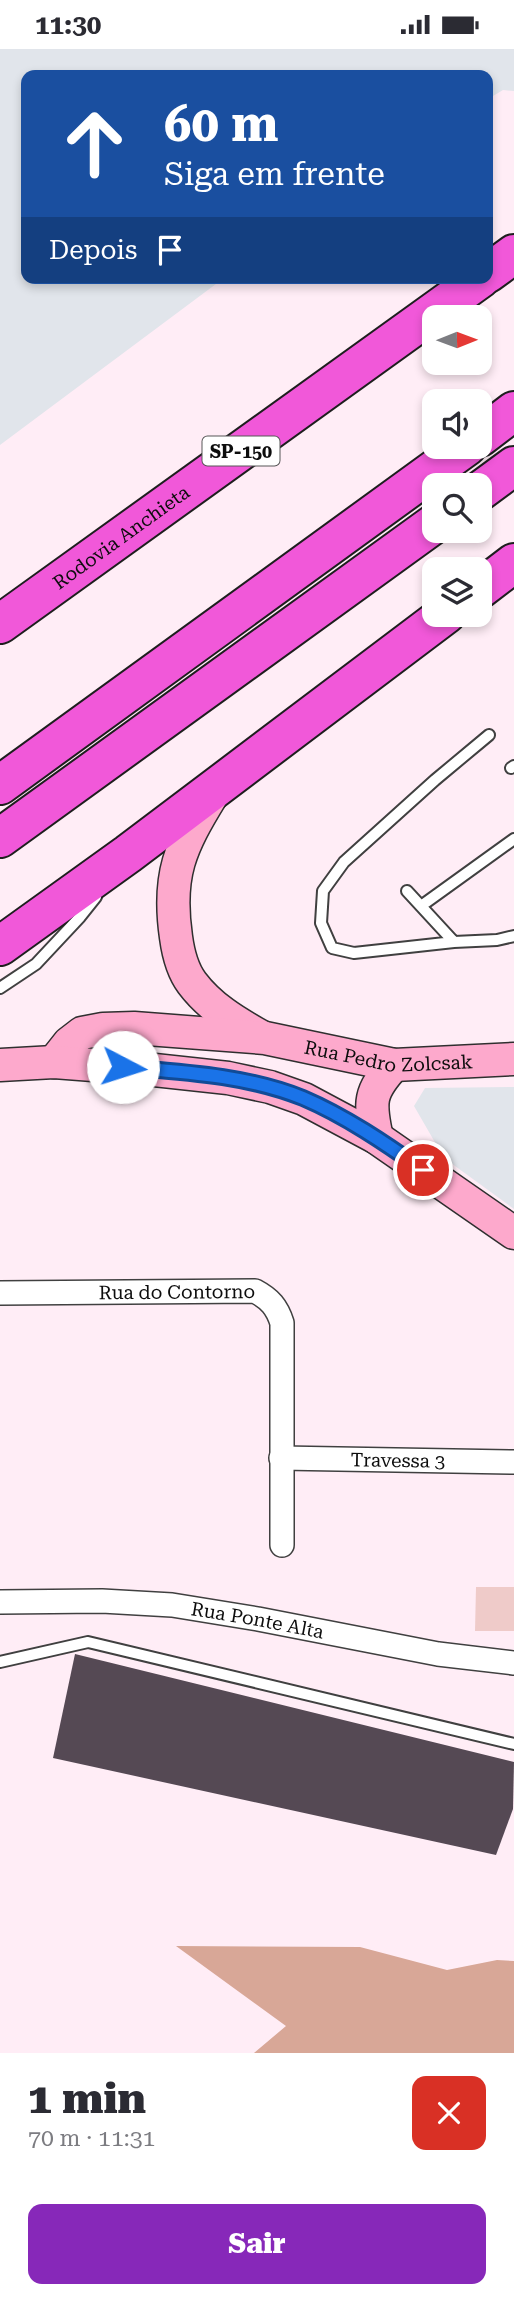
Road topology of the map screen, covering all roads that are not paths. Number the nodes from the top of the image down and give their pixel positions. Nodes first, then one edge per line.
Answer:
1 (514, 254) edge
2 (493, 269) edge
3 (473, 284) edge
4 (514, 411) edge
5 (492, 428) edge
6 (449, 459) edge
7 (514, 466) edge
8 (492, 482) edge
9 (422, 533) edge
10 (514, 562) edge
11 (492, 579) edge
12 (0, 624) edge
13 (429, 627) edge
14 (489, 735) dead end
15 (0, 785) edge
16 (216, 787) junction
17 (0, 838) edge
18 (514, 839) edge
19 (128, 854) junction
20 (407, 891) dead end
21 (421, 906) junction
22 (514, 936) edge
23 (454, 942) junction
24 (0, 946) edge
25 (0, 988) edge
26 (265, 1038) junction
27 (514, 1059) edge
28 (54, 1062) junction
29 (0, 1065) edge
30 (394, 1065) junction
31 (377, 1138) junction
32 (514, 1233) edge
33 (0, 1293) edge
34 (281, 1458) junction
35 (514, 1462) edge
36 (282, 1545) dead end
37 (0, 1602) edge
38 (0, 1662) edge
39 (514, 1663) edge
40 (514, 1745) edge

1 - 2 highway
3 - 12 highway, Rodovia Anchieta / SP-150
4 - 5 highway
6 - 15 highway
7 - 8 highway
9 - 17 highway
10 - 11 highway
13 - 16 highway
14 - 23 lane
16 - 19 highway
16 - 26 main road
18 - 21 lane
19 - 24 highway
19 - 25 lane
20 - 21 lane
21 - 23 lane
22 - 23 lane
26 - 28 main road
26 - 30 main road, Rua Pedro Zolcsak
27 - 30 main road, Rua Pedro Zolcsak
28 - 29 main road
28 - 31 main road
30 - 31 main road
31 - 32 main road
33 - 34 street, Rua do Contorno
34 - 35 street, Travessa 3
34 - 36 street, Rua do Contorno
37 - 39 street, Rua Ponte Alta
38 - 40 lane

